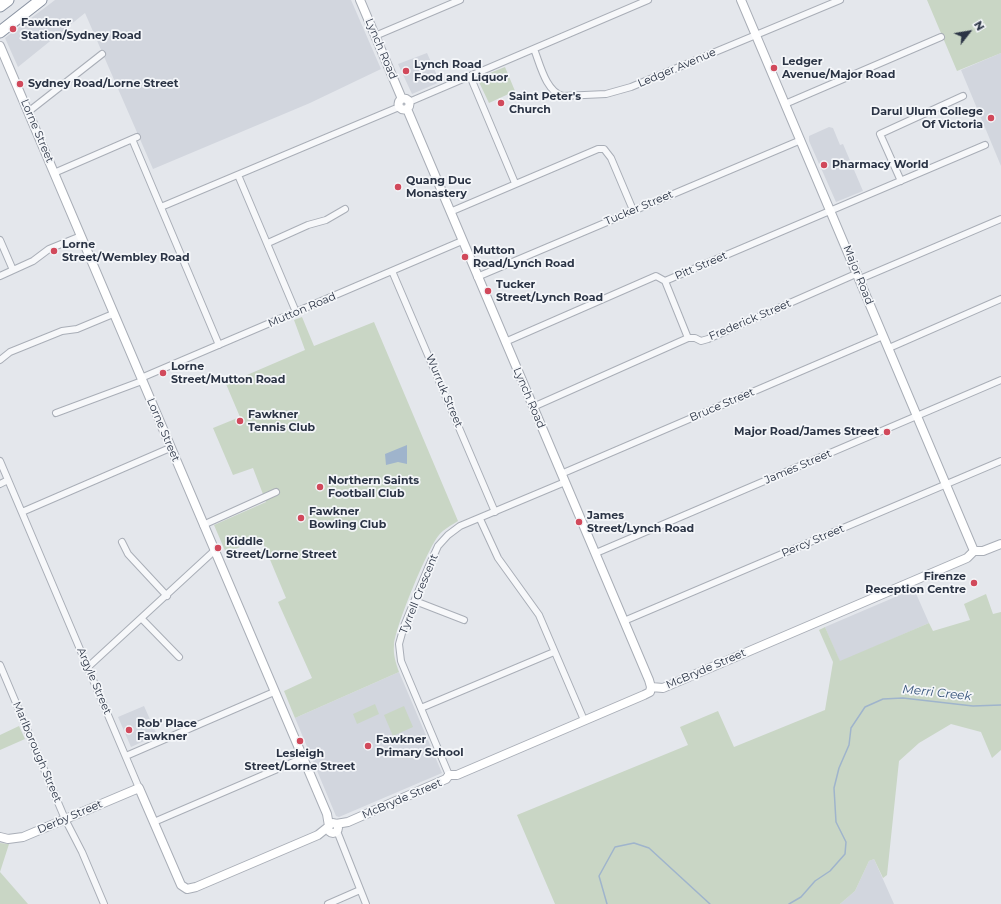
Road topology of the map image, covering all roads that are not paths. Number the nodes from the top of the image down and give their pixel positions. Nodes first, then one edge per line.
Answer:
1 (8, 0) edge
2 (41, 0) edge
3 (360, 0) edge
4 (460, 0) edge
5 (648, 0) edge
6 (741, 0) edge
7 (840, 0) edge
8 (0, 6) edge
9 (0, 32) edge
10 (756, 35) junction
11 (375, 36) junction
12 (941, 37) dead end
13 (0, 46) edge
14 (534, 49) junction
15 (102, 54) dead end
16 (470, 76) junction
17 (963, 96) dead end
18 (404, 104) junction
19 (785, 104) junction
20 (28, 112) junction
21 (801, 140) junction
22 (985, 145) dead end
23 (54, 173) junction
24 (238, 175) junction
25 (902, 181) junction
26 (515, 183) junction
27 (161, 207) junction
28 (345, 209) dead end
29 (633, 210) junction
30 (450, 212) junction
31 (831, 212) junction
32 (1001, 219) edge
33 (80, 236) junction
34 (0, 240) edge
35 (462, 241) junction
36 (268, 242) junction
37 (13, 270) junction
38 (392, 271) junction
39 (0, 276) edge
40 (859, 276) junction
41 (477, 277) junction
42 (664, 282) junction
43 (1001, 299) edge
44 (296, 312) junction
45 (113, 314) junction
46 (883, 336) junction
47 (688, 338) junction
48 (505, 342) junction
49 (219, 345) junction
50 (889, 348) junction
51 (0, 360) edge
52 (142, 380) junction
53 (1001, 380) edge
54 (533, 407) junction
55 (56, 413) dead end
56 (918, 416) junction
57 (170, 448) junction
58 (1001, 460) edge
59 (0, 461) edge
60 (561, 474) junction
61 (8, 480) junction
62 (565, 482) junction
63 (0, 484) edge
64 (947, 484) junction
65 (276, 492) dead end
66 (22, 512) junction
67 (495, 512) junction
68 (480, 519) junction
69 (203, 525) junction
70 (122, 542) dead end
71 (1001, 544) edge
72 (214, 551) junction
73 (974, 551) junction
74 (596, 553) junction
75 (166, 596) junction
76 (415, 601) junction
77 (142, 619) junction
78 (464, 620) dead end
79 (624, 621) junction
80 (554, 652) junction
81 (179, 656) dead end
82 (0, 665) edge
83 (88, 668) junction
84 (651, 688) junction
85 (274, 692) junction
86 (421, 708) junction
87 (584, 720) junction
88 (126, 756) junction
89 (303, 758) junction
90 (449, 775) junction
91 (139, 788) junction
92 (65, 819) junction
93 (154, 822) junction
94 (333, 828) junction
95 (0, 837) edge
96 (196, 887) joint
97 (360, 890) junction
98 (104, 904) edge
99 (328, 904) edge
100 (366, 904) edge

1 - 8 highway
2 - 9 highway
3 - 11 street, Lynch Road
4 - 11 street
5 - 14 street
6 - 10 street, Major Road
7 - 10 street, Ledger Avenue
10 - 14 street, Ledger Avenue
10 - 19 street, Major Road
11 - 18 street, Lynch Road
12 - 19 street
13 - 20 street, Lorne Street
14 - 16 street
15 - 20 street
16 - 18 street
16 - 26 street
17 - 25 street
18 - 24 street
18 - 30 street, Lynch Road
19 - 21 street, Major Road
20 - 23 street, Lorne Street
21 - 29 street, Tucker Street
21 - 31 street, Major Road
22 - 25 street, Pitt Street
23 - 27 street
23 - 33 street, Lorne Street
24 - 27 street
24 - 36 street
25 - 31 street, Pitt Street
26 - 29 street
26 - 30 street
27 - 49 street
28 - 36 street
29 - 41 street, Tucker Street
30 - 35 street, Lynch Road
31 - 40 street, Major Road
31 - 42 street, Pitt Street
32 - 40 street, Frederick Street
33 - 37 street
33 - 45 street, Lorne Street
34 - 37 street
35 - 38 street, Mutton Road
35 - 41 street, Lynch Road
36 - 44 street
37 - 39 street
38 - 44 street, Mutton Road
38 - 67 street, Wurruk Street
40 - 46 street, Major Road
40 - 47 street, Frederick Street
41 - 48 street, Lynch Road
42 - 47 street
42 - 48 street, Pitt Street
43 - 50 street
44 - 49 street, Mutton Road
45 - 51 street
45 - 52 street, Lorne Street
46 - 50 street, Major Road
46 - 60 street, Bruce Street
47 - 54 street, Frederick Street
48 - 54 street, Lynch Road
49 - 52 street, Mutton Road
50 - 56 street, Major Road
52 - 55 street, Mutton Road
52 - 57 street, Lorne Street
53 - 56 street, James Street
54 - 60 street, Lynch Road
56 - 64 street, Major Road
56 - 74 street, James Street
57 - 66 street
57 - 69 street, Lorne Street
58 - 64 street, Percy Street
59 - 61 street, Argyle Street
60 - 62 street, Lynch Road
61 - 63 street
61 - 66 street, Argyle Street
62 - 67 street, Tyrrell Crescent
62 - 74 street, Lynch Road
64 - 73 street, Major Road
64 - 79 street, Percy Street
65 - 69 street
66 - 83 street, Argyle Street
67 - 68 street, Tyrrell Crescent
68 - 76 street, Tyrrell Crescent
68 - 80 street
69 - 72 street, Lorne Street
70 - 75 street
71 - 73 street, McBryde Street
72 - 75 street
72 - 85 street, Lorne Street
73 - 84 street, McBryde Street
74 - 79 street, Lynch Road
75 - 77 street
76 - 78 street
76 - 86 street, Tyrrell Crescent
77 - 81 street
77 - 83 street
79 - 84 street, Lynch Road
80 - 86 street
80 - 87 street
82 - 92 street, Marlborough Street
83 - 88 street, Argyle Street
84 - 87 street, McBryde Street
85 - 88 street
85 - 89 street, Lorne Street
86 - 90 street, Tyrrell Crescent
87 - 90 street, McBryde Street
88 - 91 street, Argyle Street
89 - 93 street
89 - 94 street, Lorne Street
90 - 94 street, McBryde Street
91 - 92 street, Derby Street
91 - 93 street, Argyle Street
92 - 95 street, Derby Street
92 - 98 street, Marlborough Street
93 - 96 street, Argyle Street
94 - 96 street, McBryde Street
94 - 97 street, Lorne Street
97 - 99 street
97 - 100 street, Lorne Street

